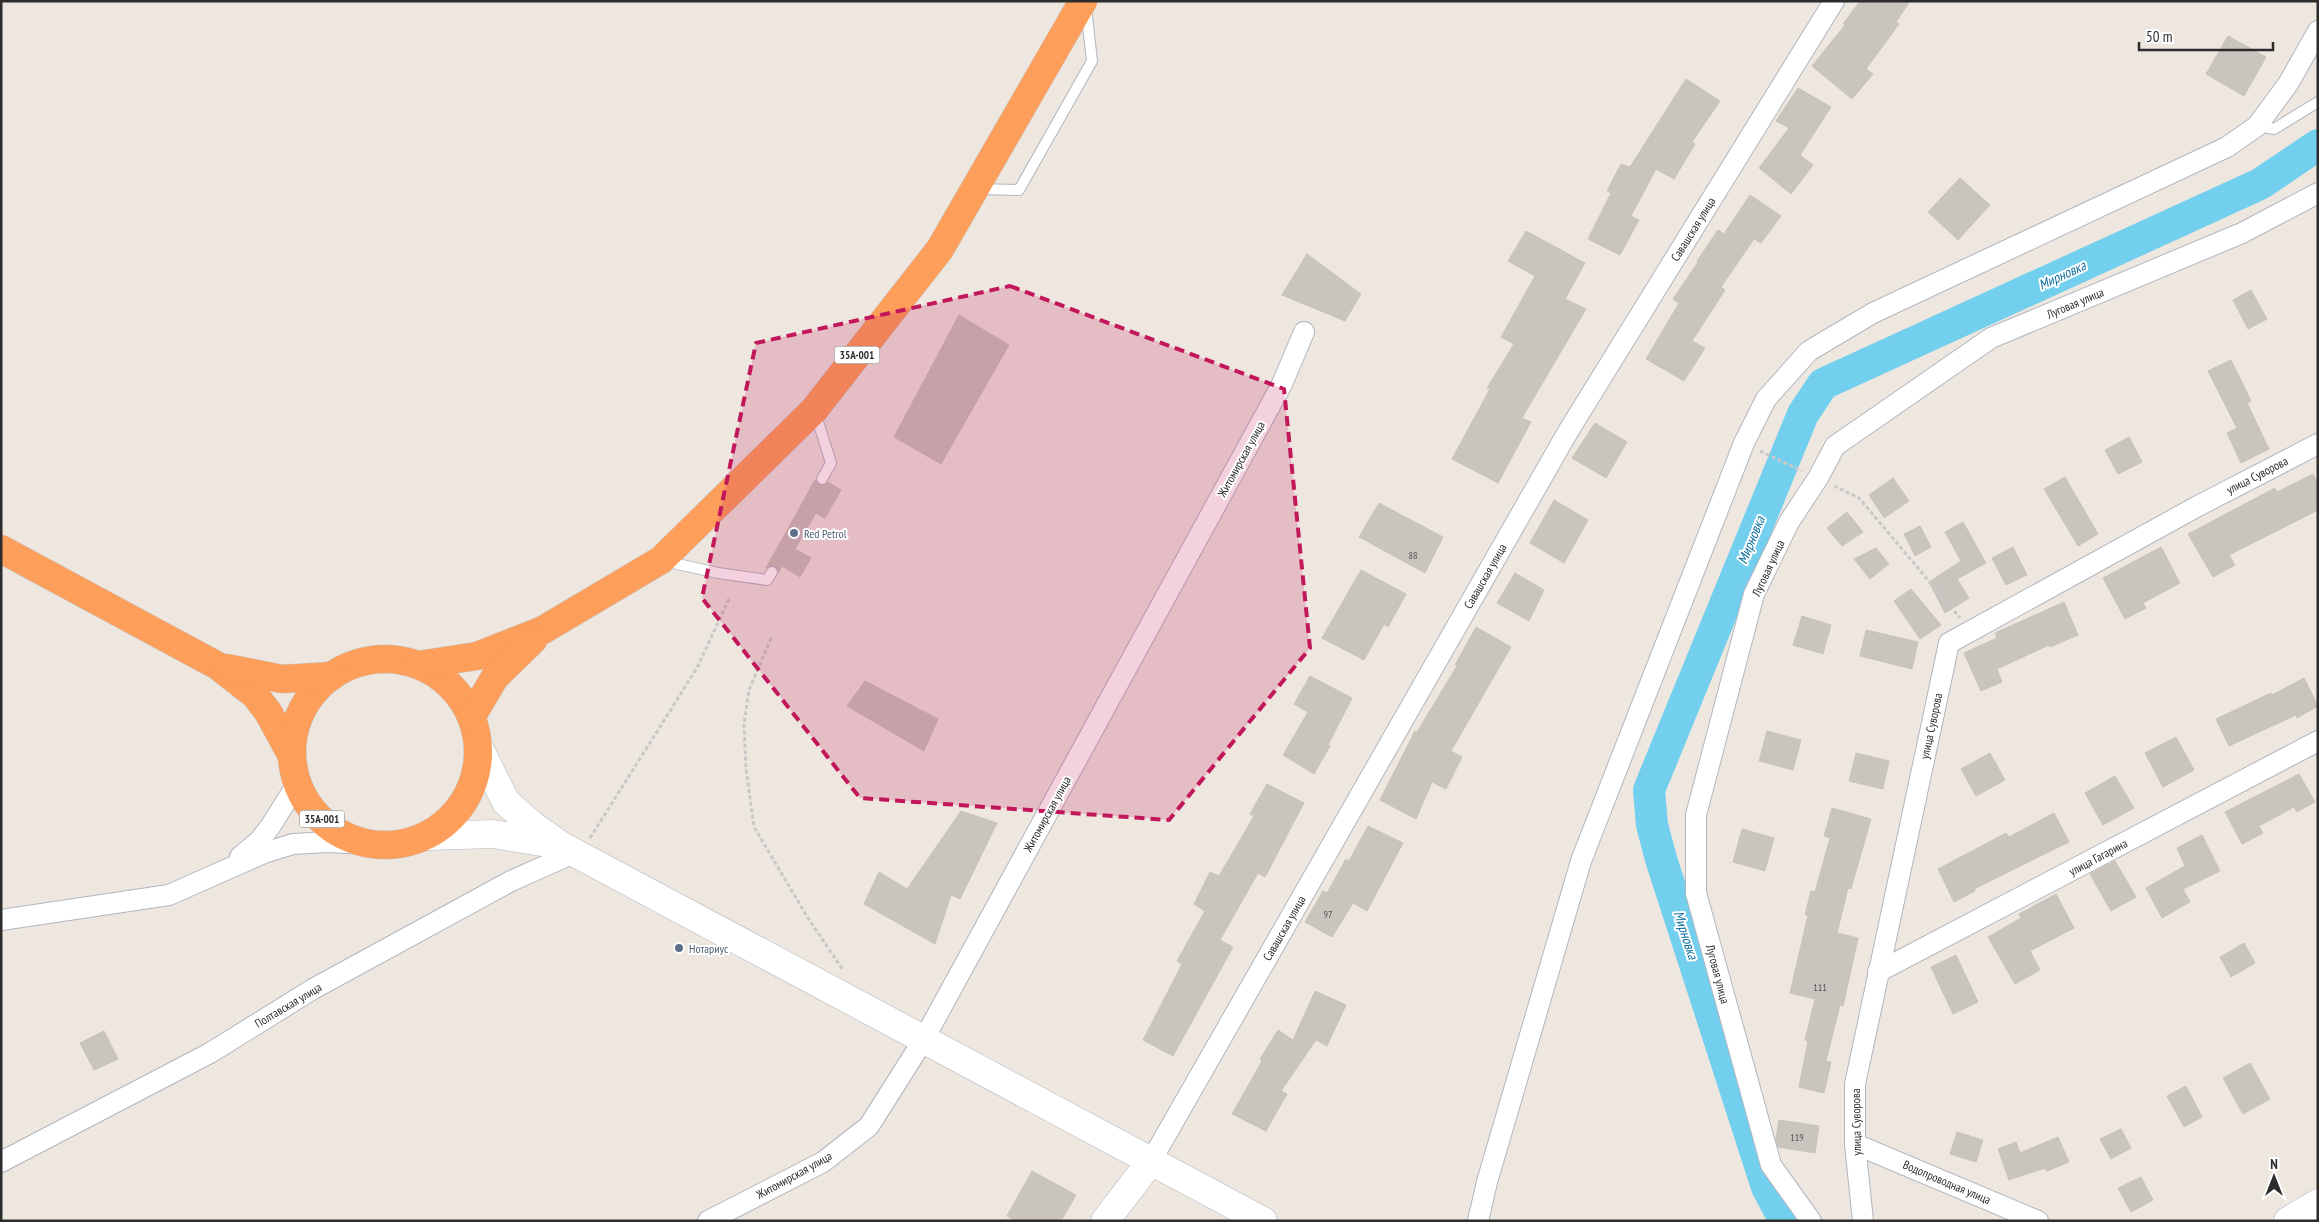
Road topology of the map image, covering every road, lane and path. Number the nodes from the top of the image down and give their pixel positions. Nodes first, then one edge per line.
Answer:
1 (1084, 1) edge
2 (1834, 1) edge
3 (2318, 31) edge
4 (2318, 102) edge
5 (2257, 126) junction
6 (975, 189) junction
7 (2318, 193) edge
8 (1304, 332) dead end
9 (814, 410) junction
10 (1744, 443) junction
11 (2318, 444) edge
12 (1811, 475) junction
13 (822, 479) dead end
14 (1, 549) edge
15 (661, 560) junction
16 (772, 572) dead end
17 (729, 599) dead end
18 (543, 630) junction
19 (1971, 631) junction
20 (771, 638) dead end
21 (418, 665) junction
22 (218, 666) junction
23 (332, 676) junction
24 (472, 716) junction
25 (2318, 741) edge
26 (479, 748) junction
27 (292, 756) junction
28 (297, 784) junction
29 (428, 836) junction
30 (366, 844) junction
31 (569, 849) junction
32 (221, 873) junction
33 (1, 920) edge
34 (843, 971) dead end
35 (1878, 972) junction
36 (924, 1039) junction
37 (1855, 1144) junction
38 (1151, 1161) junction
39 (1, 1162) edge
40 (2318, 1203) edge
41 (708, 1221) edge
42 (1106, 1221) edge
43 (1263, 1221) edge
44 (1478, 1221) edge
45 (1811, 1221) edge
46 (1863, 1221) edge
47 (2038, 1221) edge
48 (2288, 1221) edge

1 - 6 highway, 35А-001
1 - 6 lane
2 - 38 street, Савашская улица
3 - 5 street
4 - 5 lane
5 - 10 street
6 - 9 highway, 35А-001
7 - 12 street, Луговая улица
8 - 36 street, Житомирская улица
9 - 13 lane
9 - 15 highway, 35А-001
10 - 12 path
10 - 44 street
11 - 19 street, улица Суворова
12 - 19 path
12 - 45 street, Луговая улица
14 - 22 highway, 35А-001
15 - 16 lane
15 - 18 highway, 35А-001
17 - 31 path
18 - 21 highway, 35А-001
18 - 24 highway, 35А-001
19 - 35 street, улица Суворова
20 - 34 path
21 - 23 highway, 35А-001
21 - 24 highway, 35А-001
22 - 23 highway, 35А-001
22 - 27 highway, 35А-001
23 - 27 highway, 35А-001
24 - 26 highway, 35А-001
25 - 35 street, улица Гагарина
26 - 29 highway, 35А-001
26 - 31 main road
27 - 28 highway, 35А-001
28 - 30 highway, 35А-001
28 - 32 street
29 - 30 highway, 35А-001
29 - 31 main road
30 - 32 street
31 - 36 main road
31 - 39 street, Полтавская улица
32 - 33 street
35 - 37 street, улица Суворова
36 - 38 main road
36 - 41 street, Житомирская улица
37 - 46 street, улица Суворова
37 - 47 street, Водопроводная улица
38 - 42 main road
38 - 43 main road
40 - 48 main road

